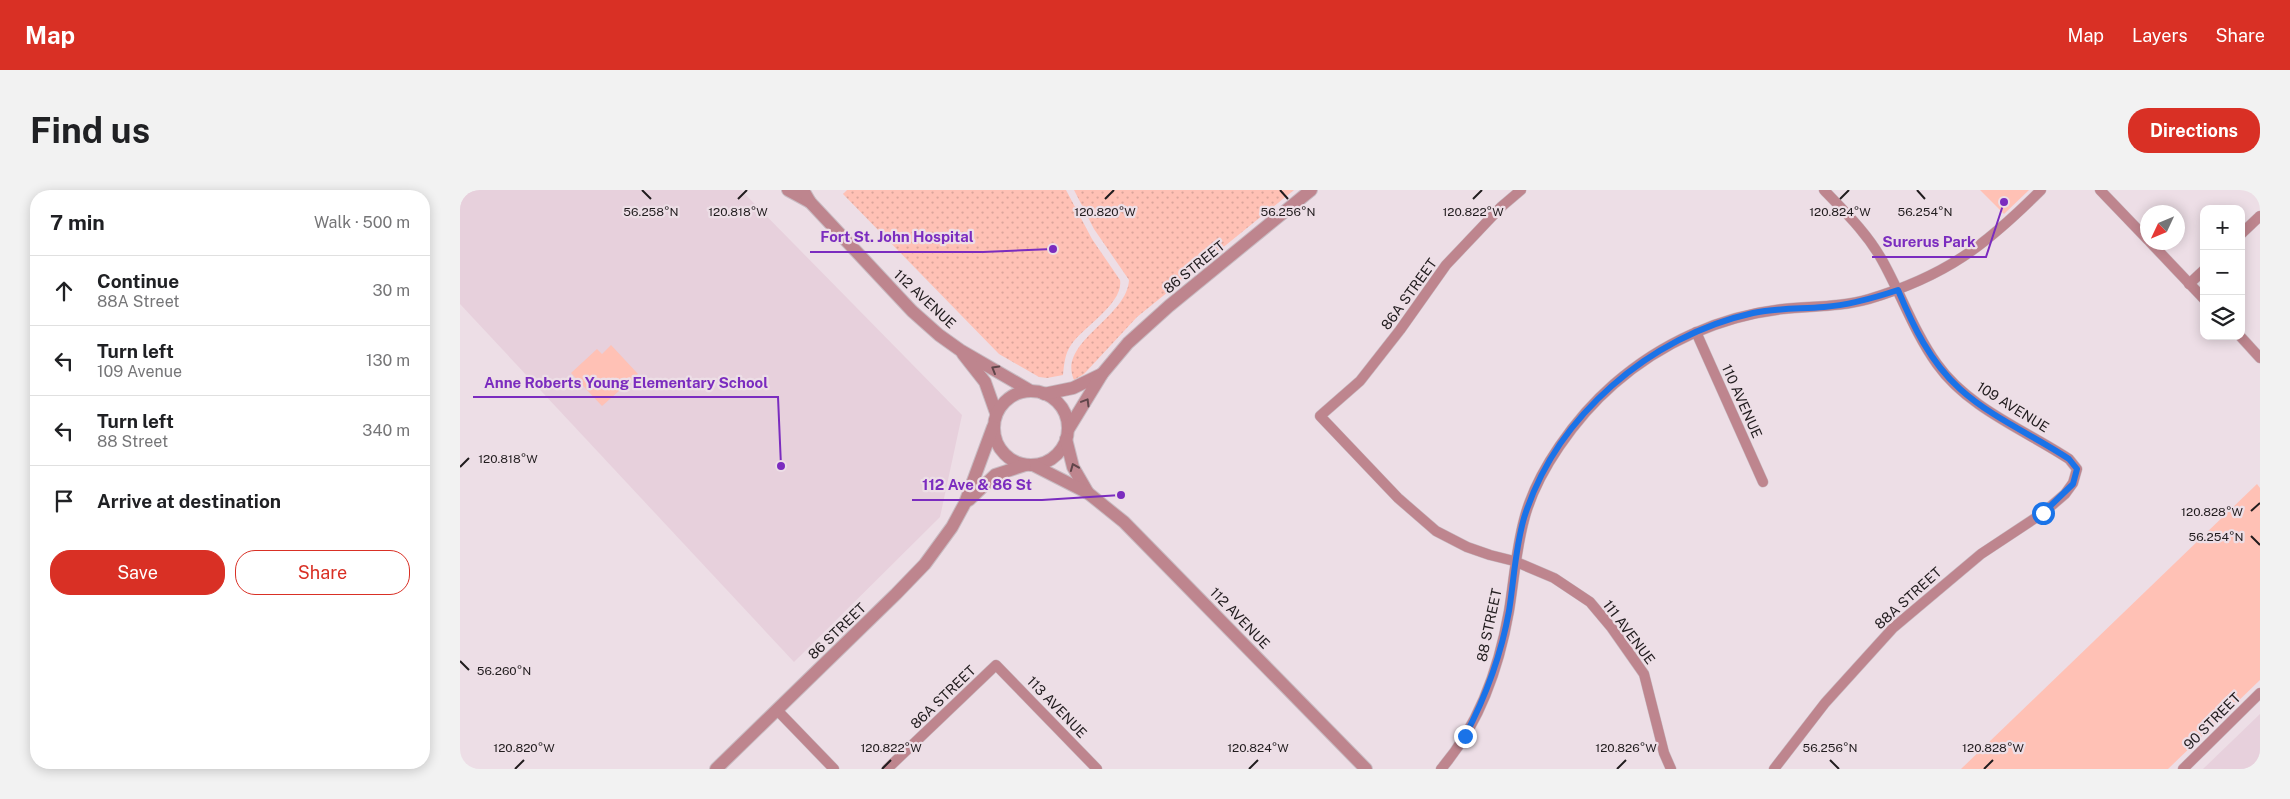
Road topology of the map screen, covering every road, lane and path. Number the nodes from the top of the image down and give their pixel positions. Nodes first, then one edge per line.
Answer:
1 (788, 190) edge
2 (804, 190) edge
3 (1311, 190) edge
4 (1521, 190) edge
5 (1824, 190) edge
6 (2041, 190) edge
7 (2100, 190) edge
8 (810, 202) junction
9 (2260, 216) edge
10 (2245, 230) edge
11 (2140, 232) edge
12 (2158, 250) edge
13 (2200, 274) edge
14 (2190, 284) junction
15 (1898, 290) junction
16 (2200, 295) edge
17 (1696, 332) junction
18 (2244, 340) edge
19 (960, 350) junction
20 (2260, 358) edge
21 (1102, 374) junction
22 (1029, 390) junction
23 (1044, 394) junction
24 (996, 413) junction
25 (1320, 416) joint
26 (993, 427) junction
27 (1068, 434) junction
28 (1029, 465) junction
29 (2077, 469) joint
30 (1763, 482) dead end
31 (1088, 493) junction
32 (965, 503) junction
33 (1514, 561) junction
34 (996, 665) joint
35 (2260, 693) edge
36 (777, 710) junction
37 (716, 769) edge
38 (834, 769) edge
39 (887, 769) edge
40 (1097, 769) edge
41 (1366, 769) edge
42 (1441, 769) edge
43 (1671, 769) edge
44 (1774, 769) edge
45 (2183, 769) edge

1 - 8 street, 112 AVENUE
2 - 8 street, 112 AVENUE
3 - 21 street, 86 STREET
4 - 25 street, 86A STREET
5 - 15 street, 109 AVENUE
6 - 15 street, 88 STREET
7 - 11 street
8 - 19 street, 112 AVENUE
9 - 10 street
12 - 14 street
13 - 14 street
14 - 16 street
15 - 17 street, 88 STREET
15 - 29 street, 109 AVENUE
17 - 30 street, 110 AVENUE
17 - 33 street, 88 STREET
18 - 20 street
22 -> 19 street, 112 AVENUE
19 - 24 street, 112 AVENUE
21 - 23 street, 86 STREET
27 -> 21 street, 86 STREET
22 - 23 street
22 - 24 street
23 - 27 street
24 - 26 street
25 - 33 street, 111 AVENUE
26 - 28 street
26 - 32 street, 86 STREET
27 - 28 street
31 -> 27 street, 112 AVENUE
28 - 31 street, 112 AVENUE
28 - 32 street, 86 STREET
29 - 44 street, 88A STREET
31 - 41 street, 112 AVENUE
32 - 36 street, 86 STREET
33 - 42 street, 88 STREET
33 - 43 street, 111 AVENUE
34 - 39 street, 86A STREET
34 - 40 street, 113 AVENUE
35 - 45 street, 90 STREET
36 - 37 street, 86 STREET
36 - 38 street

